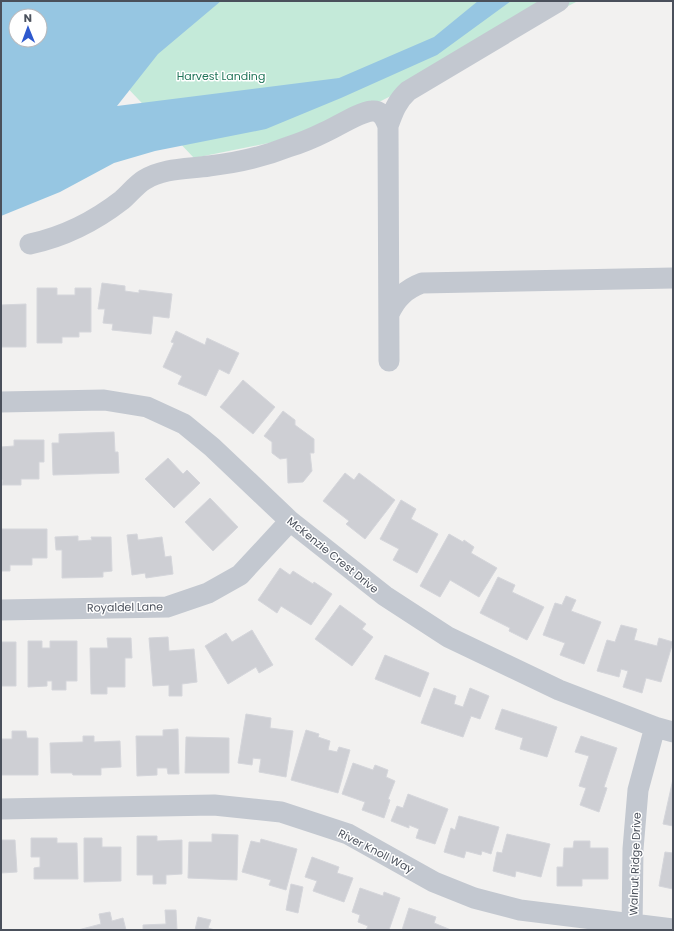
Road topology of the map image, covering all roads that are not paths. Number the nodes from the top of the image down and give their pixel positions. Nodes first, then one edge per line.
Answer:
1 (559, 1) edge
2 (408, 91) junction
3 (360, 115) junction
4 (388, 126) junction
5 (30, 244) dead end
6 (389, 260) junction
7 (673, 278) edge
8 (422, 283) junction
9 (389, 314) junction
10 (389, 361) dead end
11 (1, 402) edge
12 (290, 521) junction
13 (1, 610) edge
14 (664, 730) edge
15 (1, 809) edge
16 (632, 927) edge
17 (673, 929) edge

1 - 2 street
2 - 3 street
2 - 4 street
3 - 4 street
3 - 5 street
4 - 6 street
6 - 8 street
6 - 9 street
7 - 8 street
8 - 9 street
9 - 10 street
11 - 12 street, McKenzie Crest Drive
12 - 13 street, Royaldel Lane
12 - 14 street, McKenzie Crest Drive
14 - 16 street, Walnut Ridge Drive
15 - 16 street, River Knoll Way
16 - 17 street, River Knoll Way

